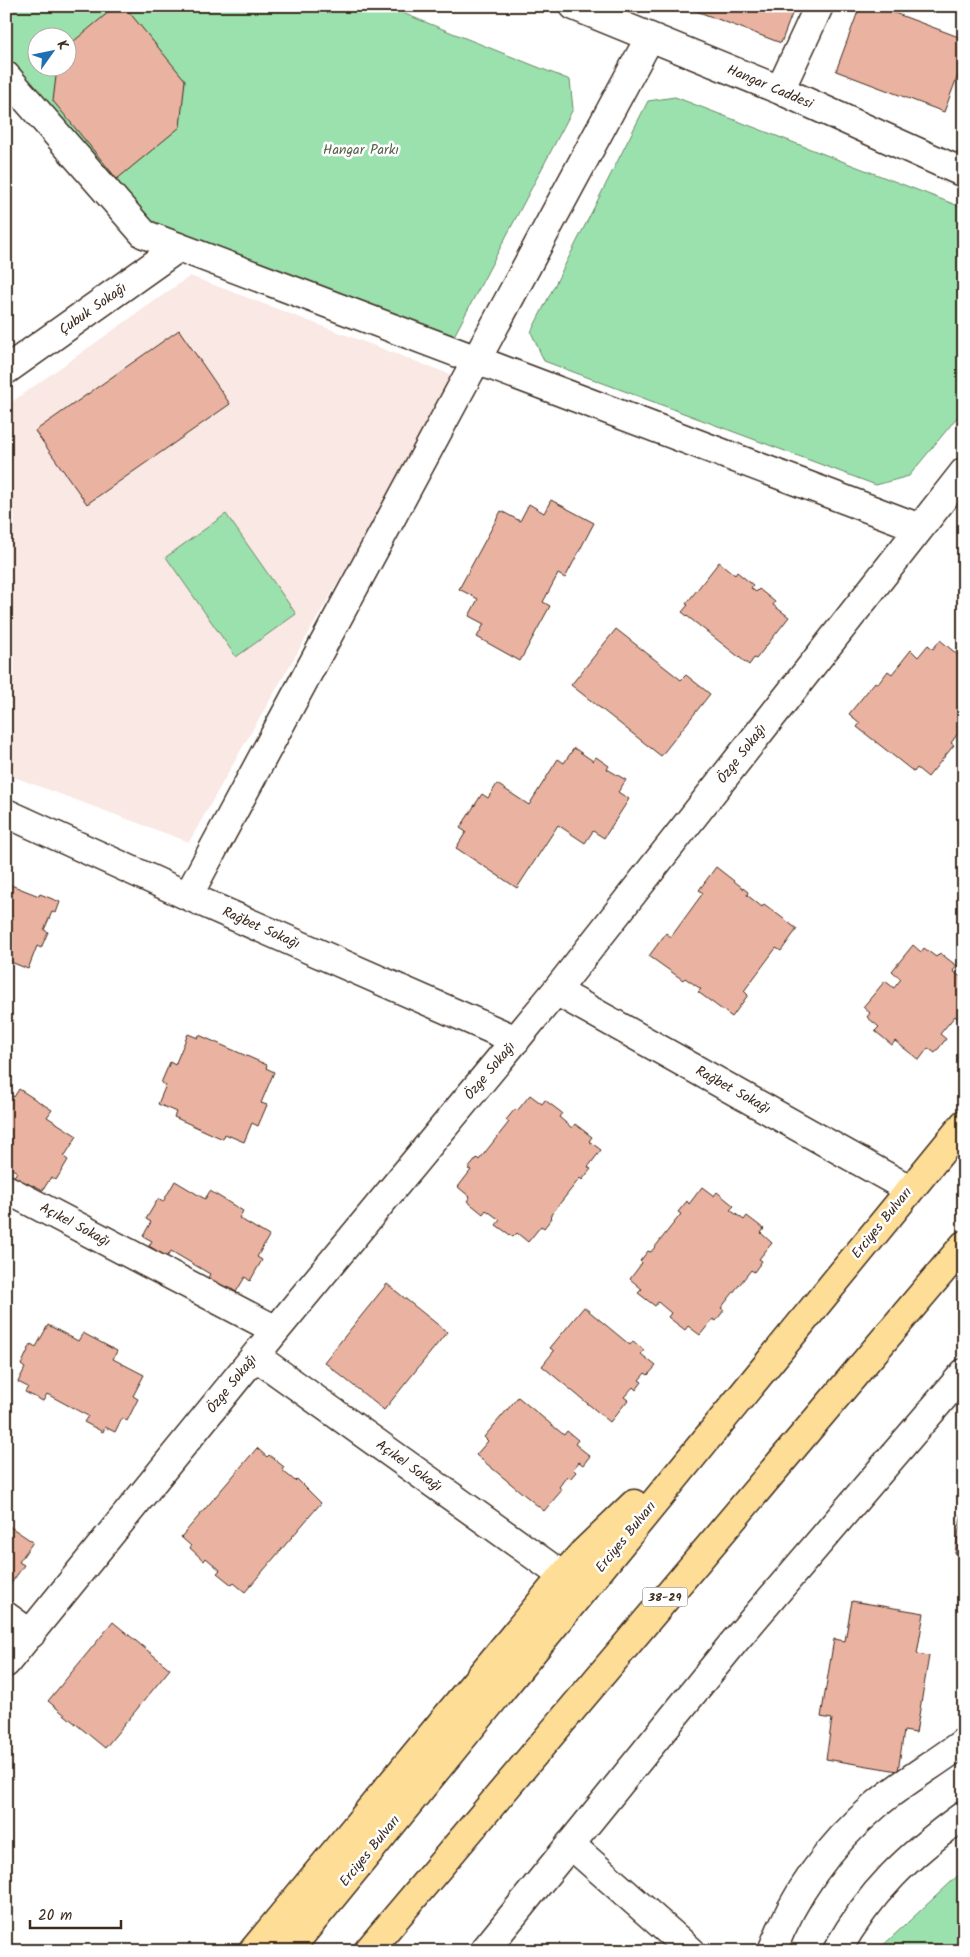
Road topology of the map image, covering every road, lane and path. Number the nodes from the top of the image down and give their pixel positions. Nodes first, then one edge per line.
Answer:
1 (574, 6) edge
2 (819, 6) edge
3 (650, 37) junction
4 (6, 76) edge
5 (780, 90) junction
6 (964, 173) edge
7 (179, 248) junction
8 (477, 359) junction
9 (6, 370) edge
10 (964, 472) edge
11 (920, 528) junction
12 (6, 813) edge
13 (188, 896) junction
14 (556, 991) junction
15 (516, 1040) junction
16 (964, 1124) edge
17 (6, 1189) edge
18 (909, 1189) junction
19 (964, 1245) edge
20 (276, 1330) junction
21 (255, 1356) junction
22 (964, 1373) edge
23 (720, 1421) junction
24 (563, 1576) junction
25 (6, 1616) edge
26 (31, 1634) junction
27 (6, 1663) edge
28 (964, 1742) edge
29 (964, 1815) edge
30 (570, 1844) junction
31 (253, 1951) edge
32 (288, 1951) edge
33 (368, 1951) edge
34 (484, 1951) edge
35 (691, 1951) edge
36 (772, 1951) edge
37 (837, 1951) edge

1 - 3 street, Hangar Caddesi
2 - 5 street
3 - 5 street, Hangar Caddesi
3 - 8 street
4 - 7 street
5 - 6 street, Hangar Caddesi
7 - 8 street
7 - 9 street, Çubuk Sokağı
8 - 11 street
8 - 13 street
10 - 11 street, Özge Sokağı
11 - 14 street, Özge Sokağı
12 - 13 street, Rağbet Sokağı
13 - 15 street, Rağbet Sokağı
14 - 15 street, Özge Sokağı
14 - 18 street, Rağbet Sokağı
15 - 20 street, Özge Sokağı
16 - 18 highway, Erciyes Bulvarı
17 - 20 street, Açıkel Sokağı
18 - 23 highway, Erciyes Bulvarı
19 - 33 highway, 38-29
20 - 21 street, Özge Sokağı
21 - 24 street, Açıkel Sokağı
21 - 26 street, Özge Sokağı
22 - 30 street
23 - 24 highway
23 - 32 highway, Erciyes Bulvarı
24 - 31 highway
25 - 26 street
26 - 27 street, Özge Sokağı
28 - 36 street
29 - 37 street
30 - 34 street
30 - 35 street

